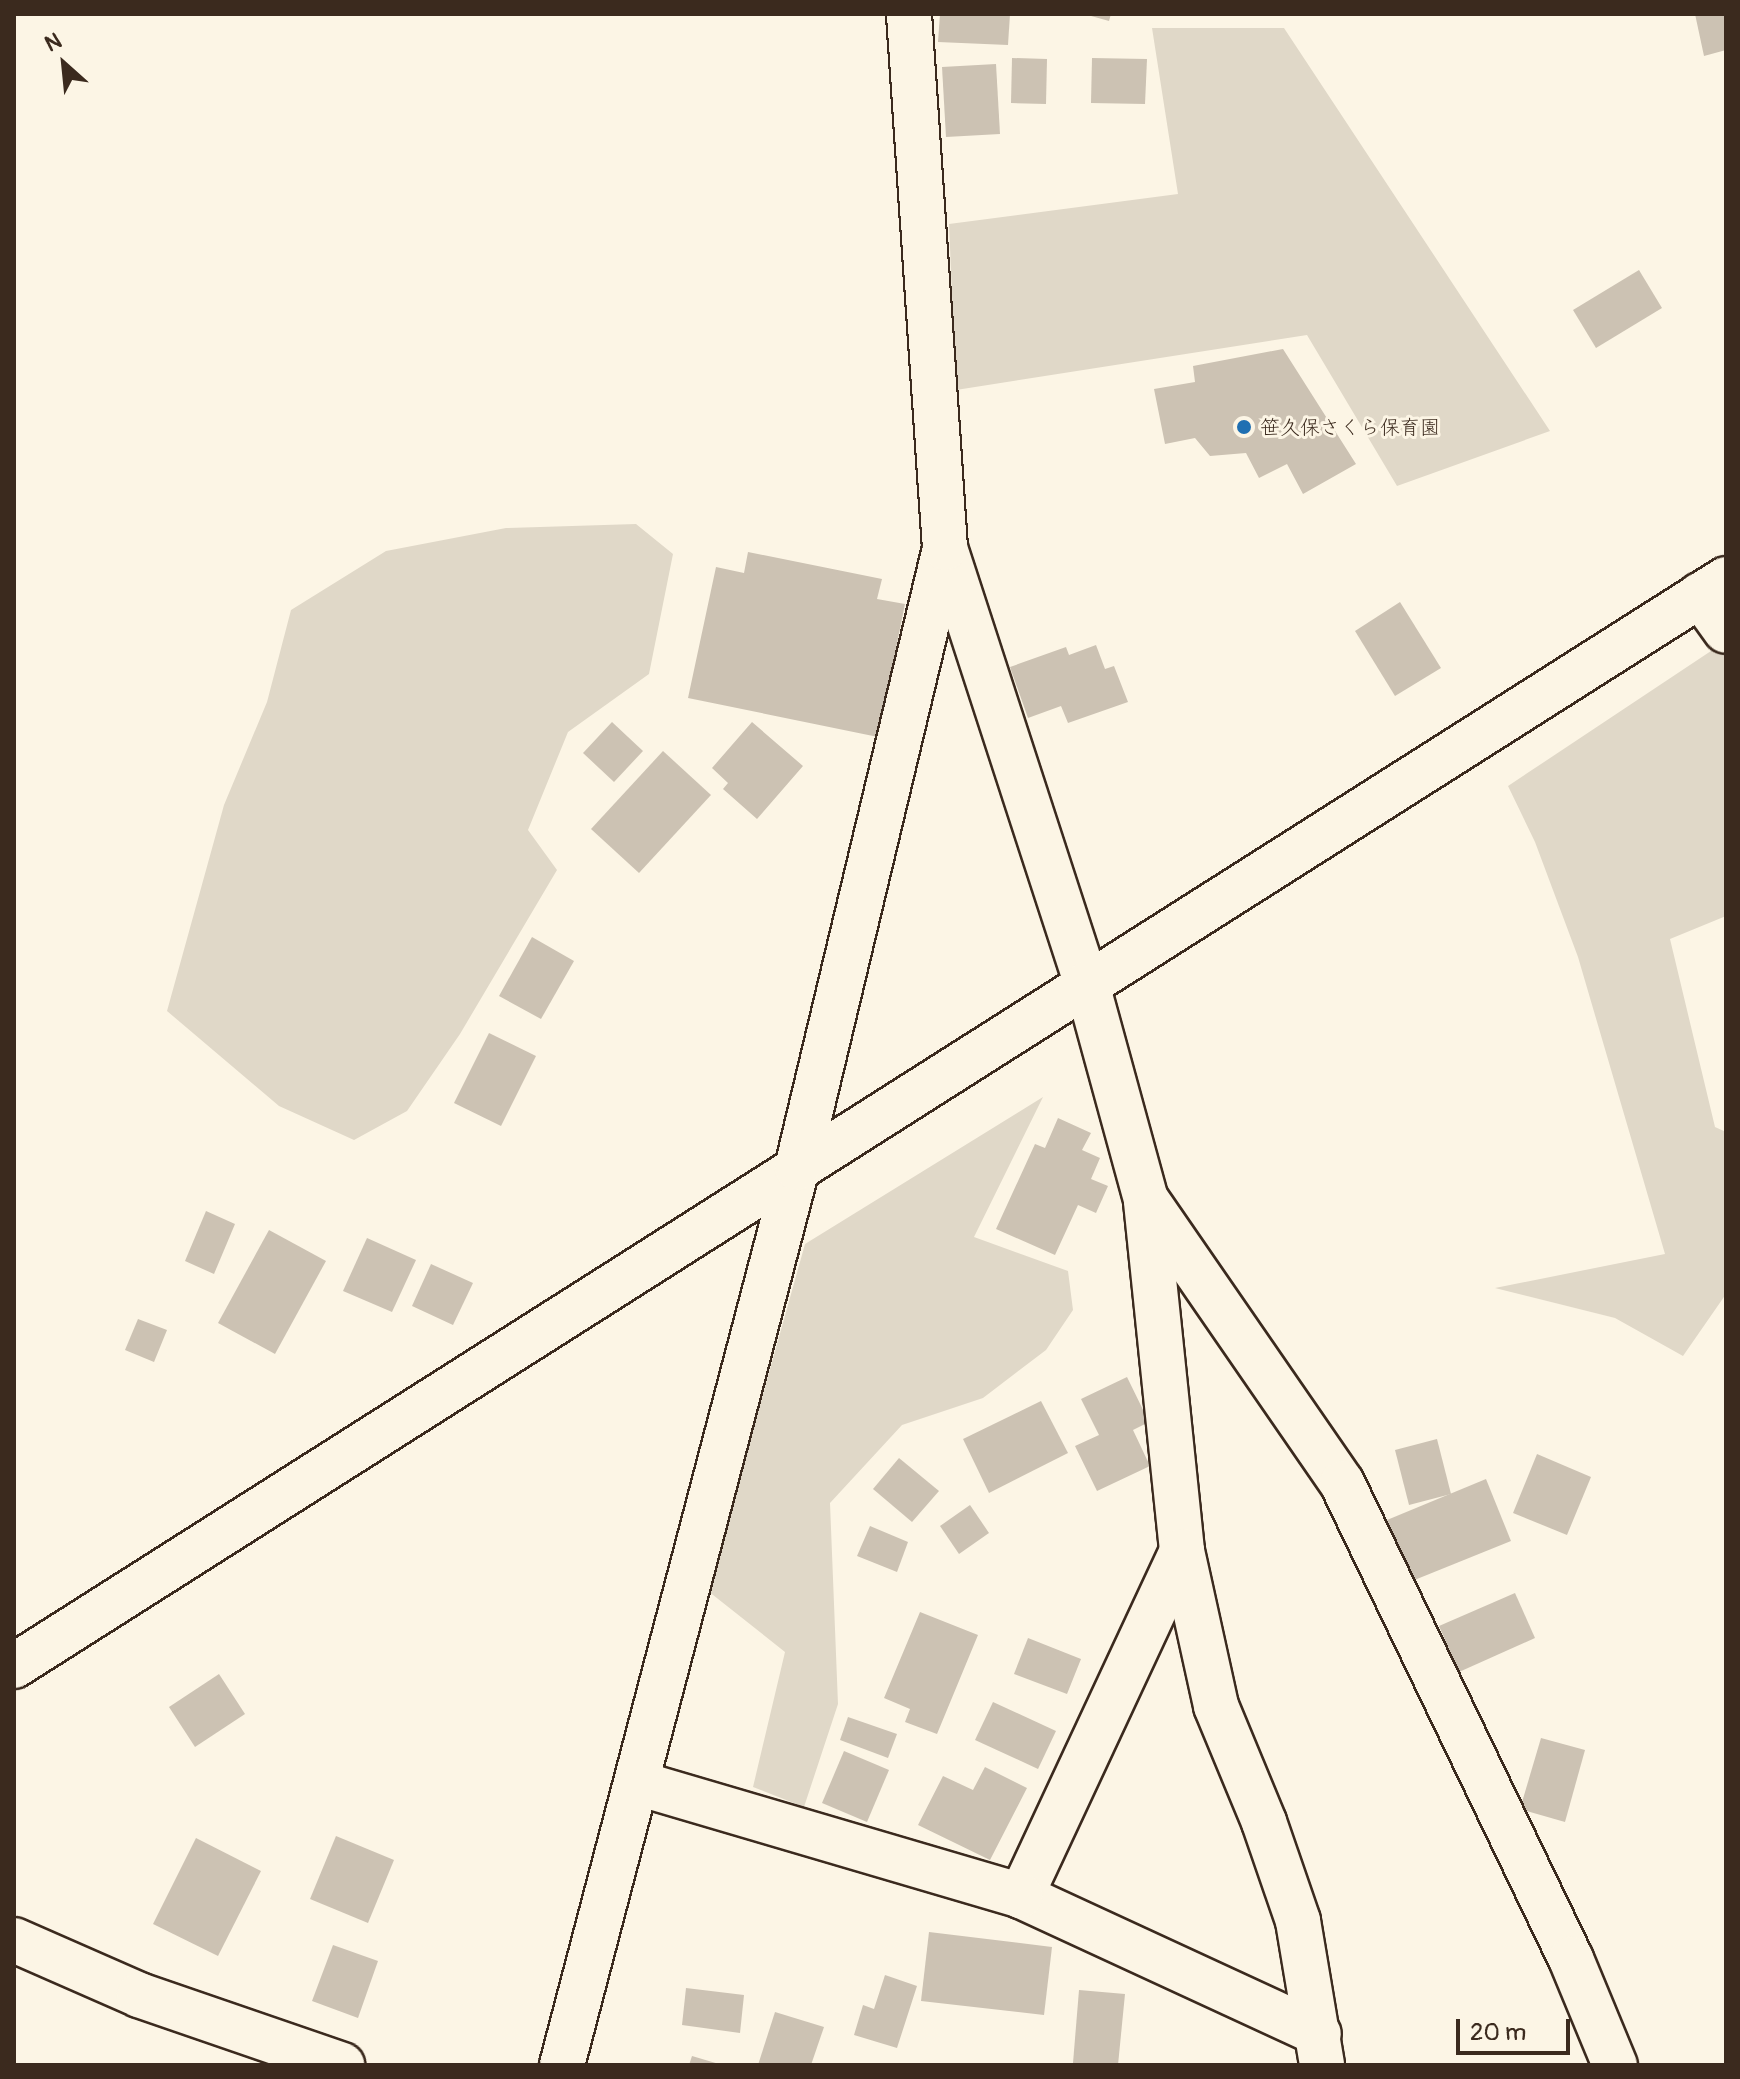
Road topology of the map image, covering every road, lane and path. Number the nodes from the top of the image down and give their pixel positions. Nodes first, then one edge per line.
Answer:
1 (909, 14) edge
2 (945, 548) junction
3 (1713, 587) edge
4 (1726, 631) edge
5 (1087, 984) junction
6 (797, 1168) junction
7 (1146, 1199) junction
8 (1182, 1551) junction
9 (14, 1666) edge
10 (638, 1783) junction
11 (1021, 1896) junction
12 (14, 1940) edge
13 (1321, 2050) edge
14 (342, 2065) edge
15 (562, 2065) edge
16 (1615, 2065) edge

1 - 2 street
2 - 5 street
2 - 6 street
3 - 4 street
3 - 5 street
5 - 6 street
5 - 7 street
6 - 9 street
6 - 10 street
7 - 8 street
7 - 16 street
8 - 11 street
8 - 13 street
10 - 11 street
10 - 15 street
11 - 13 street
12 - 14 street

